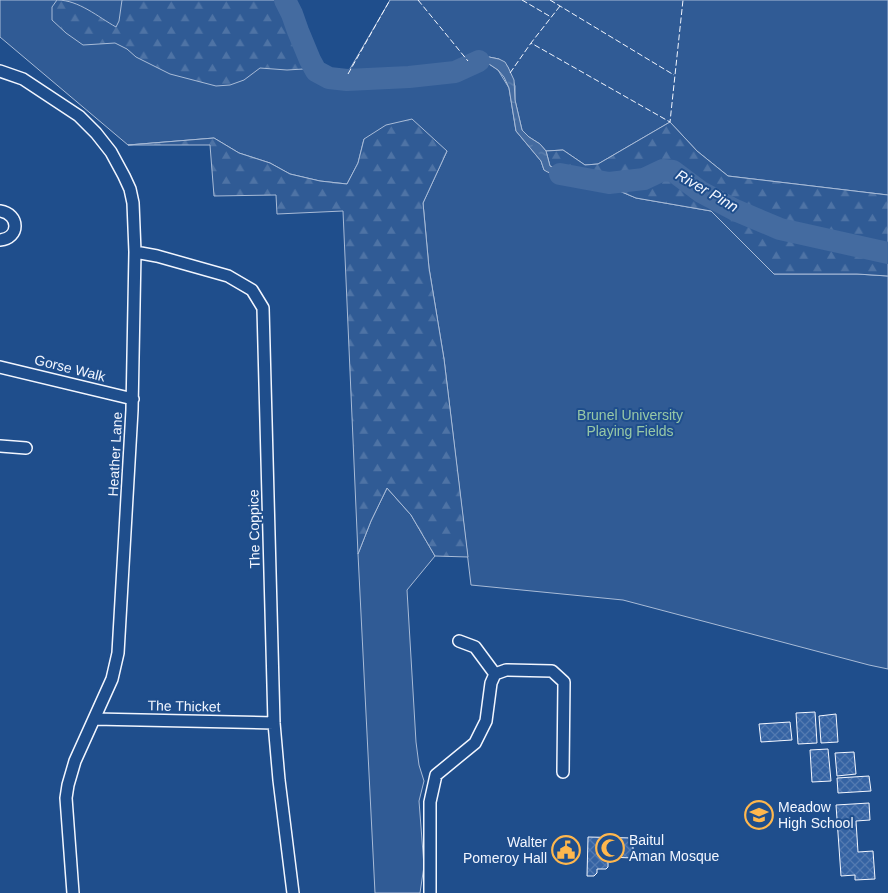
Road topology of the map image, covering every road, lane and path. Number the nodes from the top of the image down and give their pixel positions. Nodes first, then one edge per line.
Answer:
1 (0, 71) edge
2 (0, 211) edge
3 (0, 240) edge
4 (135, 252) junction
5 (0, 367) edge
6 (132, 399) junction
7 (0, 446) edge
8 (26, 448) dead end
9 (459, 641) dead end
10 (495, 674) junction
11 (94, 720) junction
12 (274, 722) junction
13 (563, 772) dead end
14 (72, 893) edge
15 (292, 893) edge
16 (430, 893) edge

1 - 4 street, Heather Lane
2 - 3 street
4 - 6 street, Heather Lane
4 - 12 street, The Coppice
5 - 6 street, Gorse Walk
6 - 11 street, Heather Lane
7 - 8 street
9 - 10 street
10 - 13 street
10 - 16 street
11 - 12 street, The Thicket
11 - 14 street, Heather Lane
12 - 15 street, The Coppice

